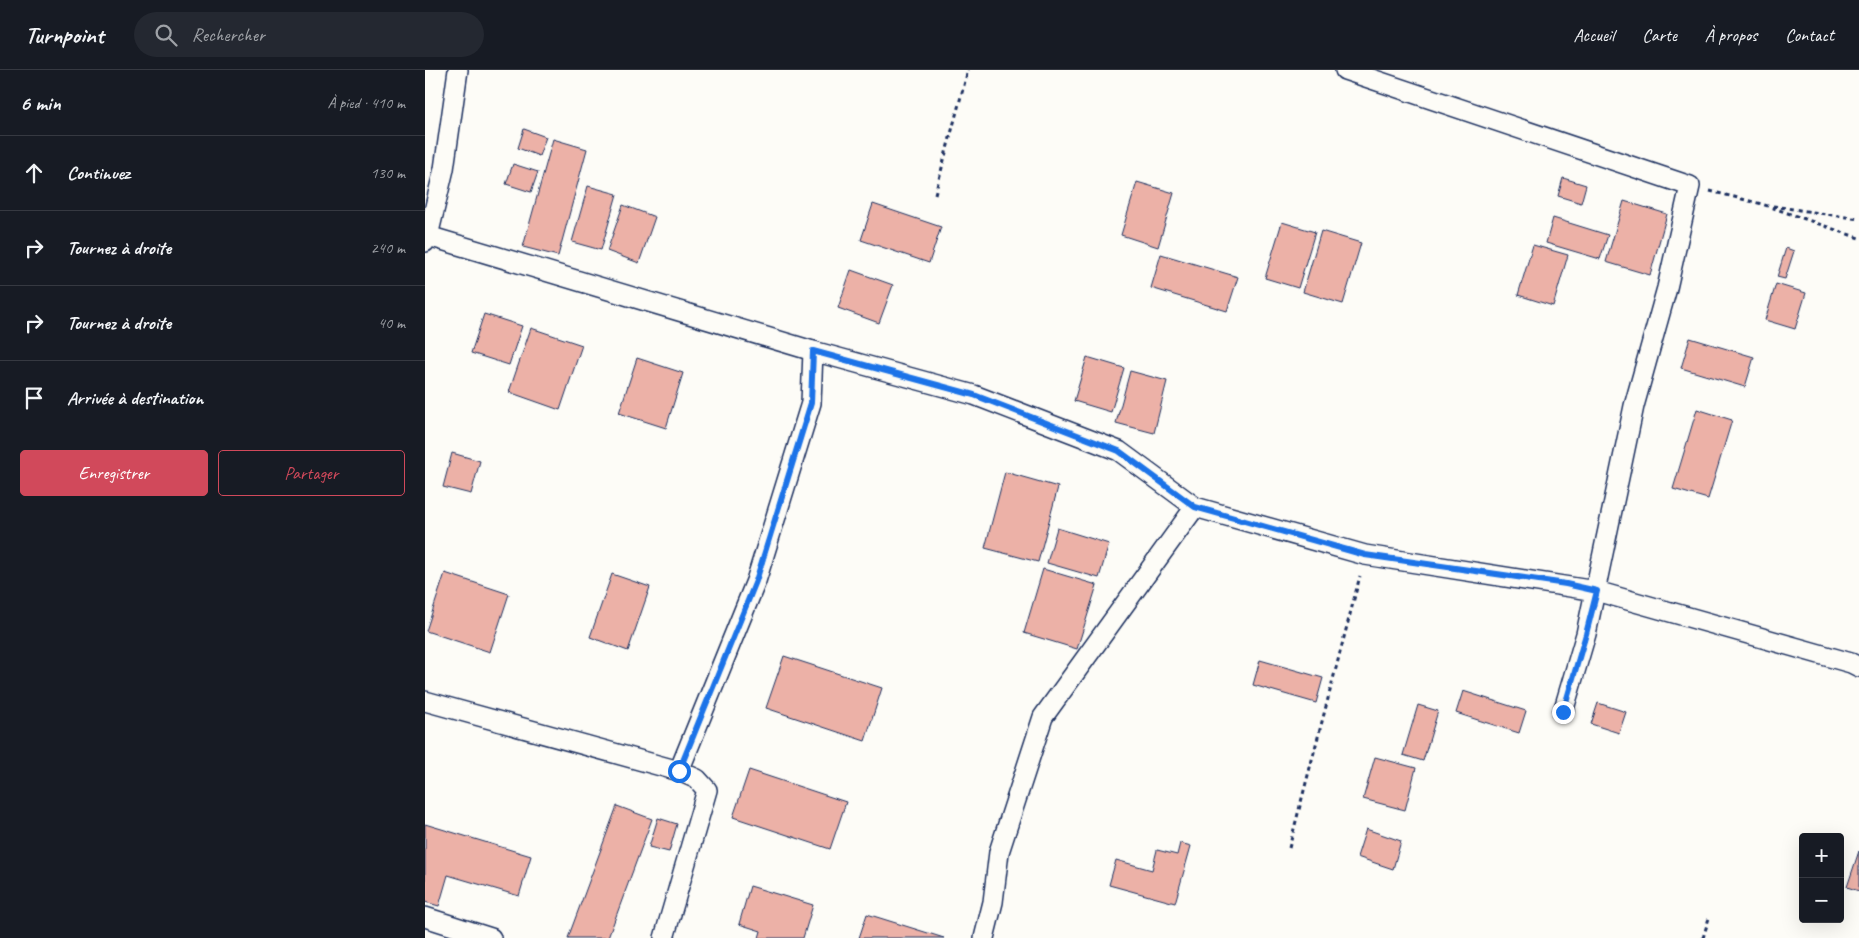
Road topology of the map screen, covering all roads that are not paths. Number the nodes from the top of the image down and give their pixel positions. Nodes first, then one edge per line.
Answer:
1 (458, 70) edge
2 (1345, 70) edge
3 (426, 238) edge
4 (813, 351) junction
5 (1195, 507) junction
6 (1597, 591) junction
7 (1859, 667) edge
8 (425, 701) edge
9 (1563, 712) dead end
10 (679, 771) junction
11 (425, 917) edge
12 (491, 938) edge
13 (664, 938) edge
14 (984, 938) edge

1 - 3 street
2 - 6 street
3 - 4 street
4 - 5 street
4 - 10 street
5 - 6 street
5 - 14 street
6 - 7 street
6 - 9 street
8 - 10 street
10 - 13 street
11 - 12 street

